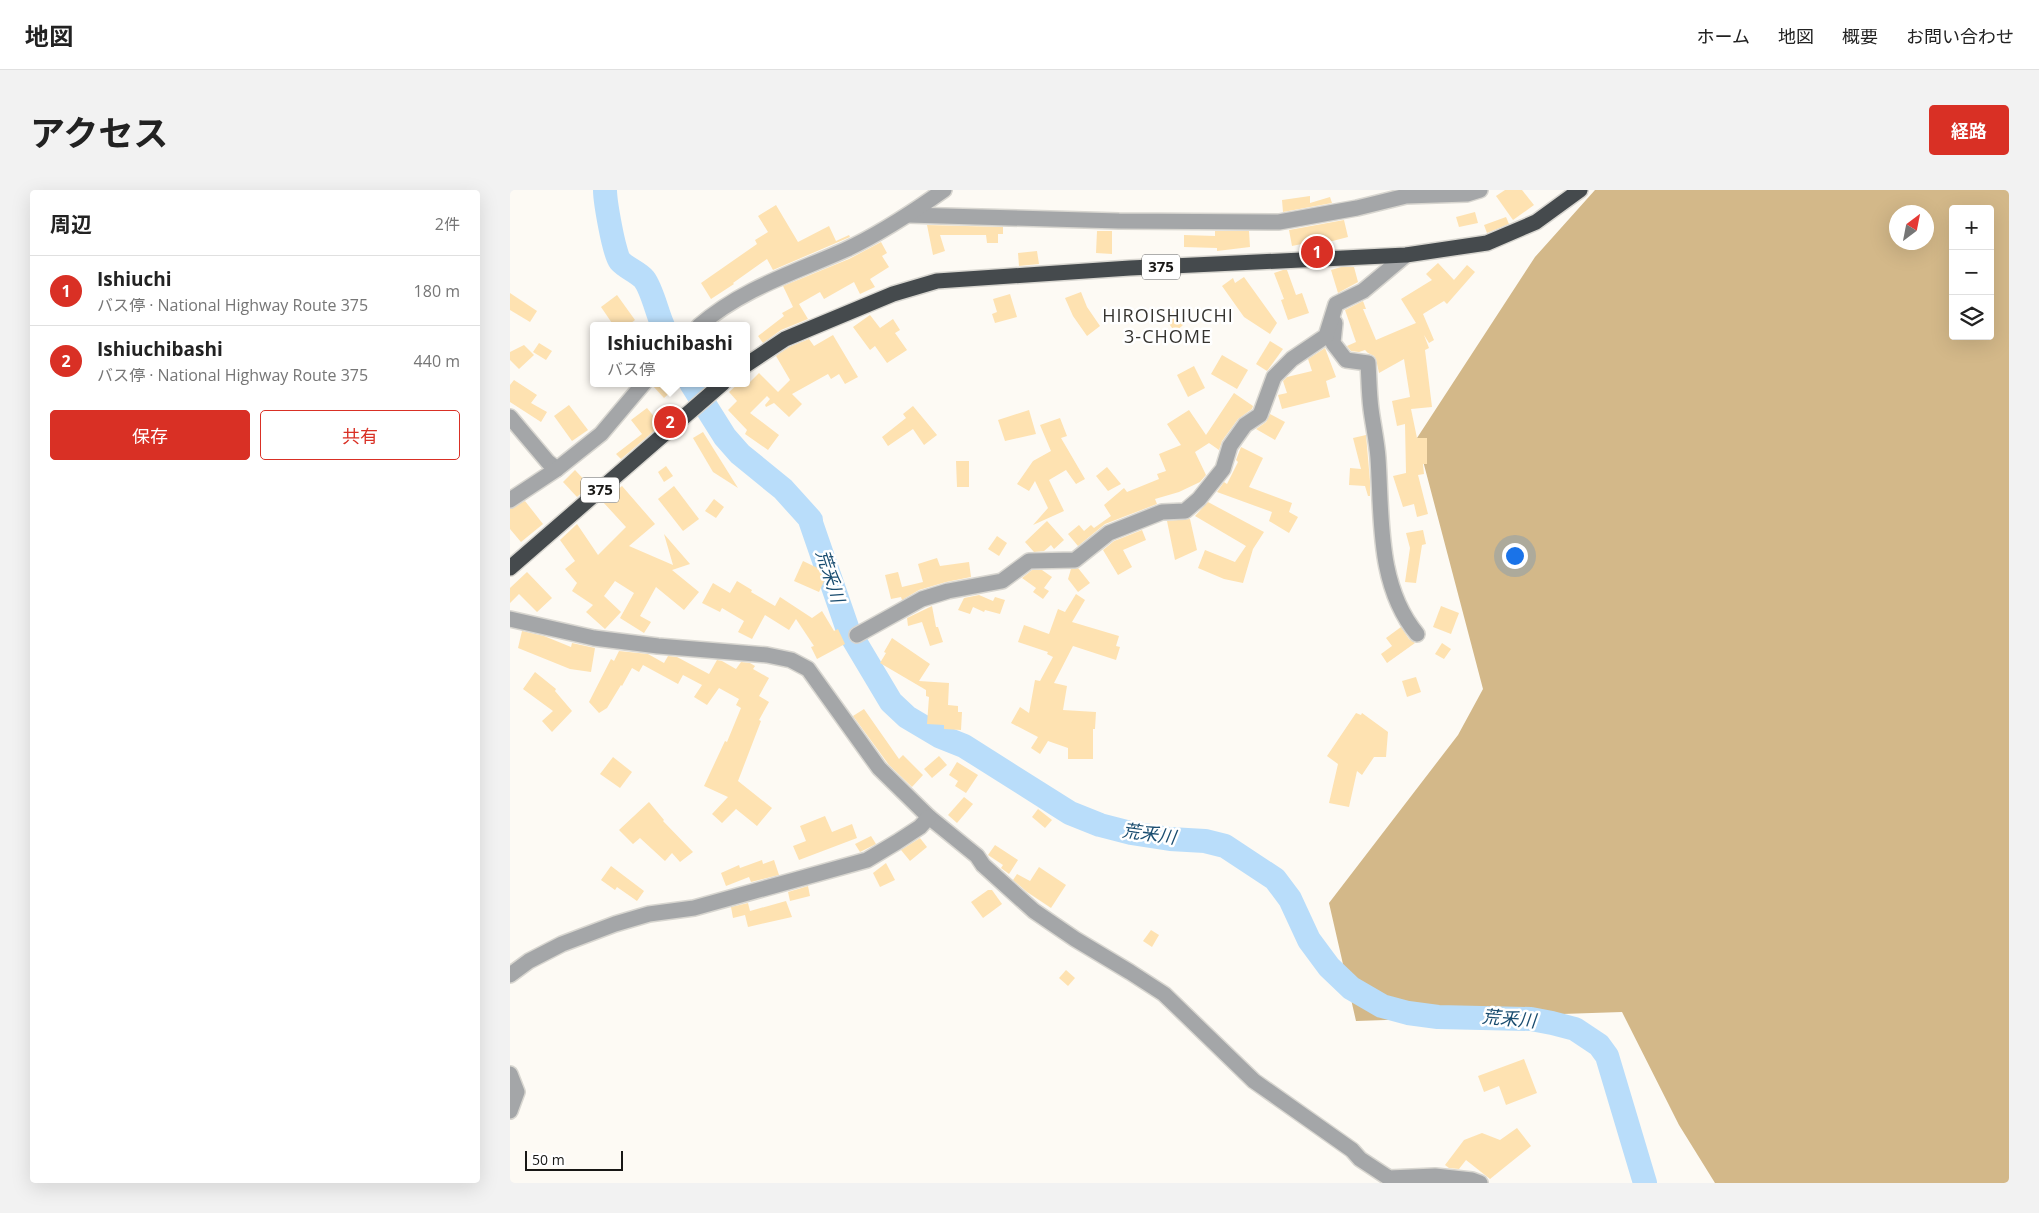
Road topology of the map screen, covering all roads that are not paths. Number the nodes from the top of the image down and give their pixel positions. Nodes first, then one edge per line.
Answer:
1 (944, 190) edge
2 (1480, 190) edge
3 (1580, 190) edge
4 (908, 215) junction
5 (1406, 255) junction
6 (1336, 304) junction
7 (704, 322) edge
8 (750, 362) edge
9 (641, 387) edge
10 (718, 388) edge
11 (510, 417) edge
12 (557, 469) junction
13 (510, 500) edge
14 (510, 568) edge
15 (510, 619) edge
16 (1416, 634) dead end
17 (857, 635) dead end
18 (930, 817) junction
19 (510, 975) edge
20 (510, 1074) edge
21 (510, 1111) edge
22 (1480, 1183) edge

1 - 4 street
2 - 4 street
3 - 5 highway, 375
4 - 7 street
5 - 6 street
5 - 8 highway, 375
6 - 16 street
6 - 17 street
9 - 12 street
10 - 14 highway, 375
11 - 12 street
12 - 13 street
15 - 18 street
18 - 19 street
18 - 22 street
20 - 21 street

